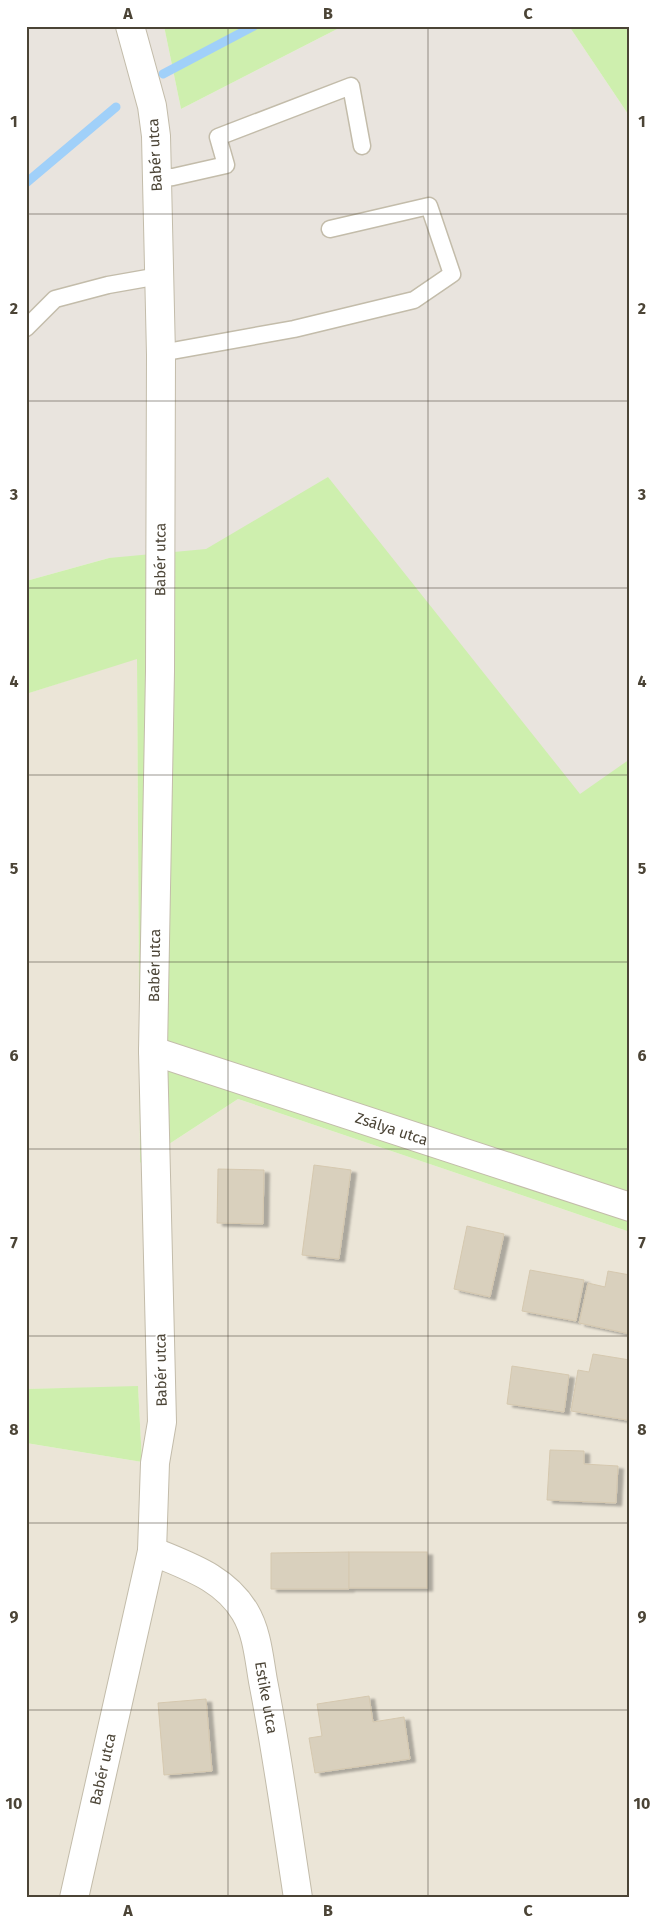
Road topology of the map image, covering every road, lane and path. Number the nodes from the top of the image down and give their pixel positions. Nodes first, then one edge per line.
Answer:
1 (130, 26) edge
2 (362, 146) dead end
3 (156, 179) junction
4 (330, 229) dead end
5 (159, 276) junction
6 (26, 328) edge
7 (160, 355) junction
8 (153, 1051) junction
9 (630, 1206) edge
10 (152, 1551) junction
11 (74, 1898) edge
12 (298, 1898) edge

1 - 3 street, Babér utca
2 - 3 lane
3 - 5 street, Babér utca
4 - 7 lane
5 - 6 lane
5 - 7 street, Babér utca
7 - 8 street, Babér utca
8 - 9 street, Zsálya utca
8 - 10 street, Babér utca
10 - 11 street, Babér utca
10 - 12 street, Estike utca

